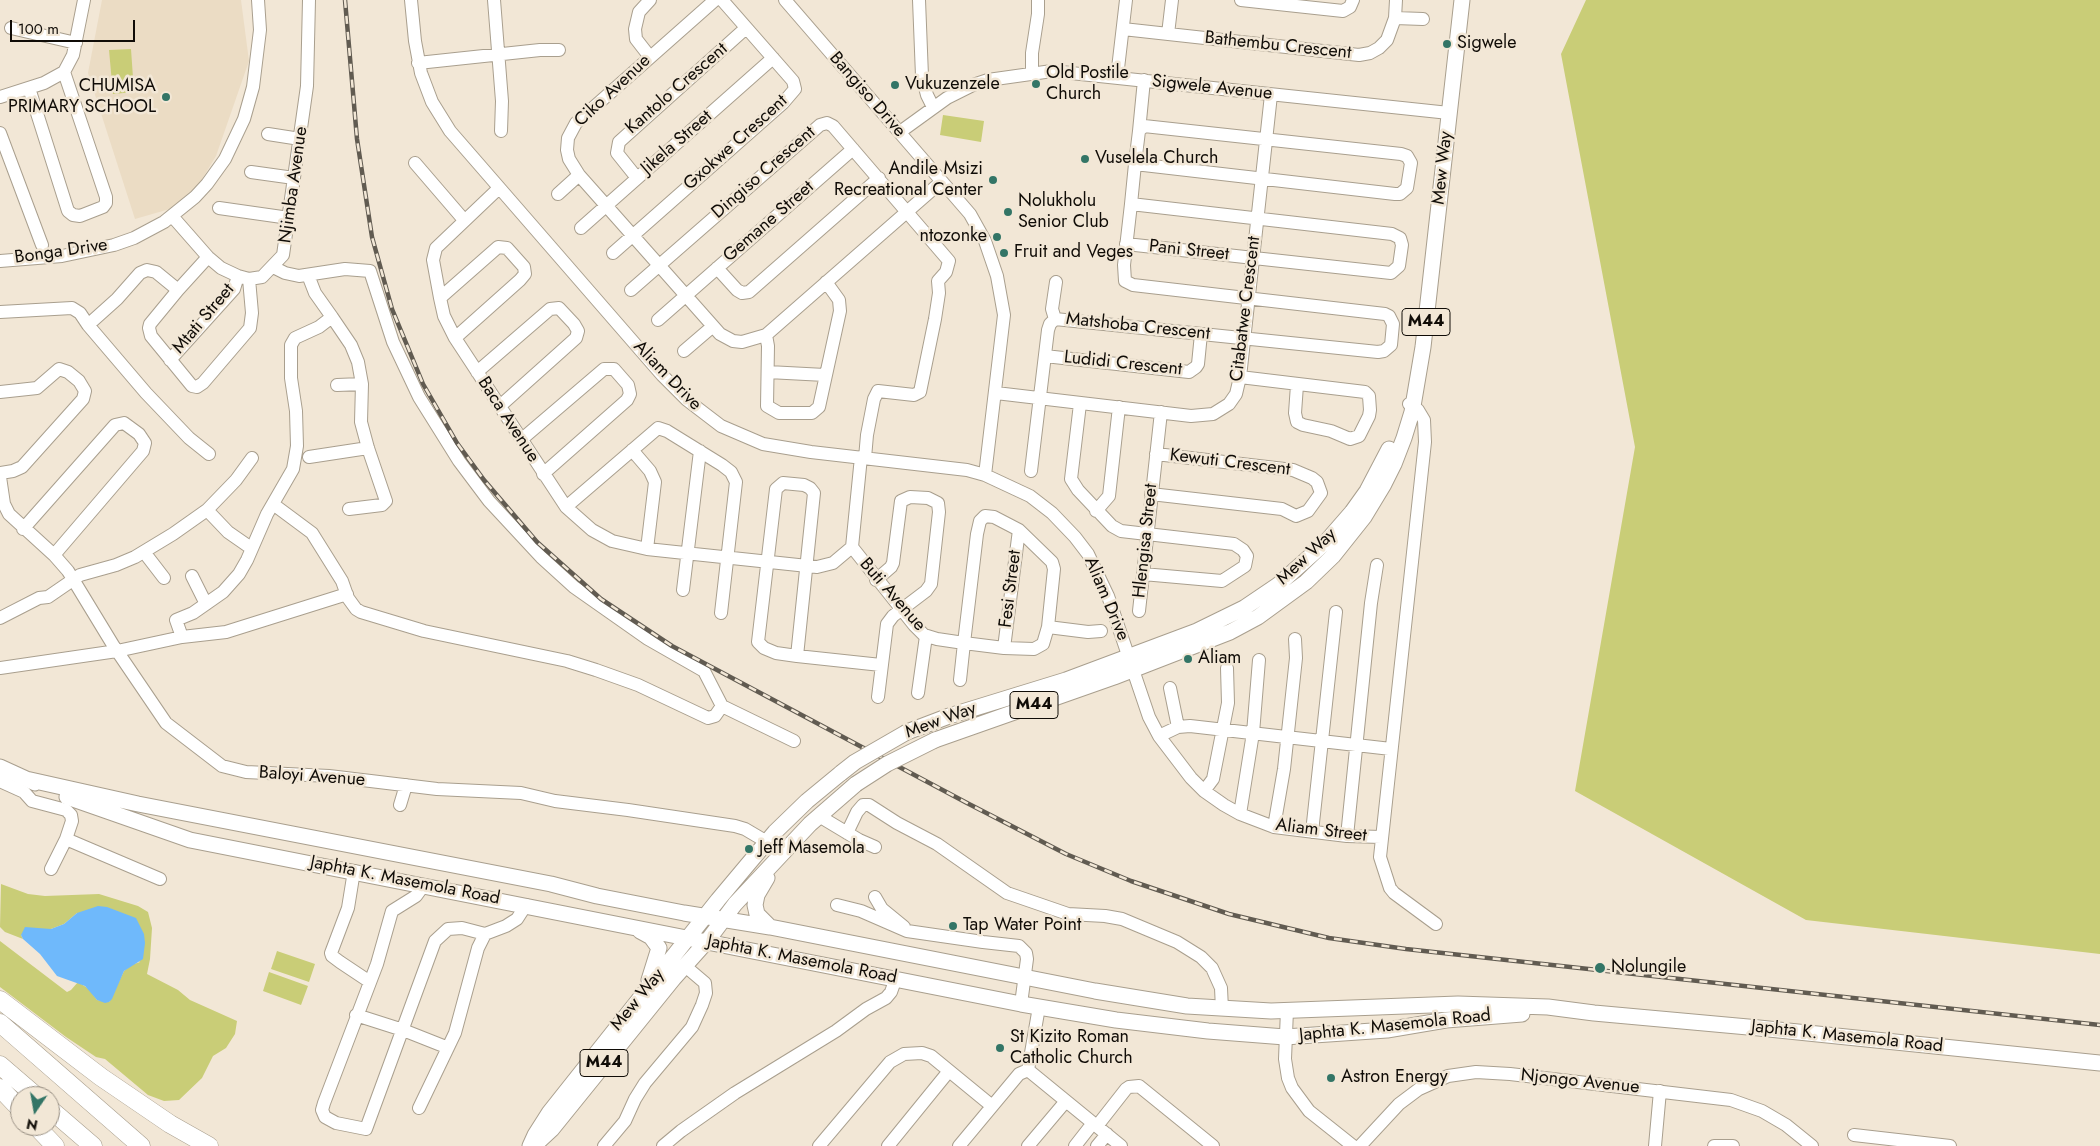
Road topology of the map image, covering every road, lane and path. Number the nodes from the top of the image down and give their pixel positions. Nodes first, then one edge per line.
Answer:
1 (84, 0) edge
2 (258, 0) edge
3 (309, 0) edge
4 (411, 0) edge
5 (494, 0) edge
6 (650, 0) edge
7 (722, 0) edge
8 (785, 0) edge
9 (919, 0) edge
10 (1038, 0) edge
11 (1126, 0) edge
12 (1172, 0) edge
13 (1241, 0) edge
14 (1353, 0) edge
15 (1396, 0) edge
16 (1462, 0) edge
17 (709, 2) edge
18 (1394, 18) junction
19 (1423, 19) dead end
20 (11, 28) dead end
21 (746, 28) junction
22 (1123, 29) junction
23 (1168, 34) junction
24 (76, 42) junction
25 (559, 50) dead end
26 (498, 55) junction
27 (650, 57) junction
28 (773, 58) junction
29 (418, 63) junction
30 (64, 72) junction
31 (1032, 72) junction
32 (1117, 77) junction
33 (1144, 80) junction
34 (29, 88) junction
35 (1271, 95) junction
36 (0, 97) edge
37 (933, 107) junction
38 (1449, 113) junction
39 (501, 131) dead end
40 (900, 132) junction
41 (1139, 132) junction
42 (0, 133) edge
43 (268, 134) dead end
44 (300, 139) junction
45 (1266, 139) junction
46 (853, 148) junction
47 (415, 163) dead end
48 (1135, 164) junction
49 (251, 172) dead end
50 (579, 175) junction
51 (294, 178) junction
52 (637, 178) junction
53 (879, 178) junction
54 (1262, 178) junction
55 (941, 182) junction
56 (498, 189) junction
57 (558, 194) dead end
58 (1131, 204) junction
59 (605, 206) junction
60 (219, 208) dead end
61 (907, 211) junction
62 (172, 216) junction
63 (289, 218) junction
64 (1257, 218) junction
65 (464, 220) junction
66 (581, 228) dead end
67 (633, 235) junction
68 (1126, 244) junction
69 (42, 245) dead end
70 (613, 253) dead end
71 (208, 257) junction
72 (1252, 258) junction
73 (0, 261) edge
74 (659, 265) junction
75 (273, 267) junction
76 (717, 268) junction
77 (308, 275) junction
78 (243, 278) junction
79 (826, 282) junction
80 (1056, 282) dead end
81 (178, 290) junction
82 (632, 290) dead end
83 (685, 296) junction
84 (440, 298) junction
85 (1248, 298) junction
86 (0, 312) edge
87 (332, 316) junction
88 (1054, 318) junction
89 (658, 320) dead end
90 (88, 325) junction
91 (712, 327) junction
92 (1201, 334) junction
93 (766, 336) junction
94 (455, 338) junction
95 (1244, 338) junction
96 (684, 351) dead end
97 (1045, 356) junction
98 (170, 360) junction
99 (477, 372) junction
100 (768, 372) junction
101 (825, 375) junction
102 (1240, 378) junction
103 (362, 384) junction
104 (337, 385) dead end
105 (1297, 385) junction
106 (0, 392) edge
107 (996, 392) junction
108 (1040, 398) junction
109 (1412, 402) junction
110 (1080, 404) junction
111 (500, 406) junction
112 (1119, 407) junction
113 (1160, 412) junction
114 (522, 439) junction
115 (368, 448) junction
116 (632, 450) junction
117 (700, 451) junction
118 (208, 454) dead end
119 (1156, 454) junction
120 (309, 457) dead end
121 (252, 458) dead end
122 (863, 458) junction
123 (1031, 471) dead end
124 (0, 473) edge
125 (543, 474) junction
126 (985, 475) junction
127 (0, 477) edge
128 (1151, 494) junction
129 (273, 504) junction
130 (566, 507) junction
131 (349, 509) dead end
132 (207, 510) junction
133 (1096, 511) junction
134 (23, 529) junction
135 (1019, 530) junction
136 (1147, 534) junction
137 (852, 547) junction
138 (251, 548) junction
139 (647, 549) junction
140 (144, 552) junction
141 (687, 554) junction
142 (54, 555) junction
143 (727, 557) junction
144 (767, 562) junction
145 (1377, 565) dead end
146 (807, 567) junction
147 (1143, 574) junction
148 (192, 576) dead end
149 (164, 578) dead end
150 (73, 579) junction
151 (876, 580) junction
152 (683, 590) dead end
153 (346, 594) junction
154 (206, 604) junction
155 (902, 611) junction
156 (1139, 611) dead end
157 (1336, 612) dead end
158 (721, 613) dead end
159 (0, 618) edge
160 (1048, 628) junction
161 (1102, 631) dead end
162 (926, 636) junction
163 (182, 637) junction
164 (1295, 639) dead end
165 (964, 643) junction
166 (1004, 648) junction
167 (118, 651) junction
168 (797, 656) junction
169 (1259, 660) dead end
170 (1131, 663) junction
171 (881, 665) junction
172 (0, 668) edge
173 (1226, 668) dead end
174 (960, 680) dead end
175 (1170, 688) dead end
176 (918, 692) dead end
177 (878, 697) dead end
178 (722, 706) junction
179 (1178, 727) junction
180 (1221, 729) junction
181 (1253, 733) junction
182 (1159, 736) junction
183 (1286, 737) junction
184 (794, 741) dead end
185 (1323, 742) junction
186 (1357, 745) junction
187 (1391, 749) junction
188 (3, 769) edge
189 (26, 779) junction
190 (406, 785) junction
191 (1204, 791) junction
192 (400, 805) dead end
193 (1240, 814) junction
194 (819, 816) junction
195 (1274, 827) junction
196 (1312, 832) junction
197 (847, 833) junction
198 (1347, 836) junction
199 (1381, 837) junction
200 (66, 840) junction
201 (767, 842) junction
202 (875, 847) dead end
203 (785, 850) junction
204 (51, 869) dead end
205 (354, 871) junction
206 (160, 879) dead end
207 (424, 885) junction
208 (876, 897) dead end
209 (526, 905) junction
210 (837, 905) dead end
211 (706, 915) junction
212 (724, 919) junction
213 (624, 924) junction
214 (1436, 924) dead end
215 (770, 927) junction
216 (908, 931) junction
217 (485, 934) junction
218 (689, 937) junction
219 (708, 940) junction
220 (685, 966) junction
221 (1024, 976) junction
222 (896, 978) junction
223 (370, 982) junction
224 (647, 988) junction
225 (1095, 991) junction
226 (0, 1000) edge
227 (1021, 1004) junction
228 (1039, 1007) junction
229 (1222, 1009) junction
230 (1288, 1010) junction
231 (1594, 1013) junction
232 (356, 1015) junction
233 (1091, 1016) junction
234 (0, 1022) edge
235 (403, 1030) junction
236 (1285, 1036) junction
237 (446, 1047) junction
238 (2100, 1063) edge
239 (0, 1065) edge
240 (1028, 1070) junction
241 (949, 1071) junction
242 (24, 1086) edge
243 (0, 1088) edge
244 (1660, 1091) junction
245 (10, 1098) edge
246 (1066, 1100) junction
247 (992, 1106) junction
248 (419, 1108) dead end
249 (60, 1118) edge
250 (1094, 1124) junction
251 (1107, 1134) junction
252 (1854, 1135) dead end
253 (46, 1136) edge
254 (1904, 1143) edge
255 (55, 1146) edge
256 (93, 1146) edge
257 (141, 1146) edge
258 (209, 1146) edge
259 (532, 1146) edge
260 (604, 1146) edge
261 (663, 1146) edge
262 (819, 1146) edge
263 (888, 1146) edge
264 (959, 1146) edge
265 (1028, 1146) edge
266 (1075, 1146) edge
267 (1097, 1146) edge
268 (1120, 1146) edge
269 (1213, 1146) edge
270 (1353, 1146) edge
271 (1360, 1146) edge
272 (1655, 1146) edge
273 (1714, 1146) edge
274 (1733, 1146) edge
275 (1812, 1146) edge
276 (1950, 1146) edge

1 - 24 street
2 - 62 street, Bonga Drive
3 - 44 street, Njimba Avenue
4 - 29 street, Aliam Drive
5 - 26 street
6 - 27 street
7 - 21 street, Gxokwe Crescent
8 - 40 street, Bangiso Drive
9 - 37 street
10 - 31 street
11 - 22 street
12 - 23 street
13 - 14 street
15 - 18 street, Bathembu Crescent
16 - 38 main road, Mew Way / M44
17 - 27 street, Ciko Avenue
18 - 19 street
18 - 23 street, Bathembu Crescent
20 - 24 street
21 - 28 street, Gxokwe Crescent
21 - 52 street, Kantolo Crescent
22 - 23 street, Bathembu Crescent
22 - 32 street
24 - 30 street
25 - 26 street
26 - 29 street
26 - 39 street
27 - 50 street, Ciko Avenue
28 - 52 street, Jikela Street
28 - 67 street, Gxokwe Crescent
29 - 56 street, Aliam Drive
30 - 34 street
30 - 34 street
31 - 32 street, Sigwele Avenue
31 - 37 street, Sigwele Avenue
32 - 33 street, Sigwele Avenue
33 - 35 street, Sigwele Avenue
33 - 41 street
34 - 36 street
35 - 38 street, Sigwele Avenue
35 - 45 street, Citabatwe Crescent
37 - 40 street, Sigwele Avenue
38 - 109 main road, Mew Way / M44
40 - 55 street, Bangiso Drive
41 - 45 street
41 - 48 street
42 - 69 street
43 - 44 street
44 - 51 street, Njimba Avenue
45 - 54 street, Citabatwe Crescent
45 - 54 street
46 - 53 street, Dingiso Crescent
46 - 74 street, Dingiso Crescent
46 - 76 street, Gemane Street
47 - 65 street
48 - 54 street
48 - 58 street
49 - 51 street
50 - 57 street
50 - 59 street, Ciko Avenue
51 - 63 street, Njimba Avenue
52 - 59 street, Jikela Street
53 - 61 street, Dingiso Crescent
53 - 76 street
54 - 64 street, Citabatwe Crescent
55 - 61 street, Ciko Avenue
55 - 107 street, Bangiso Drive
56 - 65 street, Baca Avenue
56 - 122 street, Aliam Drive
58 - 64 street
58 - 68 street
59 - 66 street, Jikela Street
59 - 67 street, Ciko Avenue
60 - 63 street
61 - 79 street, Ciko Avenue
61 - 122 street
62 - 71 street
62 - 73 street, Bonga Drive
63 - 75 street, Njimba Avenue
64 - 72 street, Citabatwe Crescent
64 - 72 street, Pani Street
65 - 84 street, Baca Avenue
67 - 70 street, Gxokwe Crescent
67 - 74 street, Ciko Avenue
68 - 72 street, Pani Street
68 - 85 street
71 - 78 street
71 - 81 street
72 - 85 street, Citabatwe Crescent
74 - 82 street
74 - 83 street, Ciko Avenue
75 - 77 street
75 - 78 street, Njimba Avenue
76 - 83 street, Gemane Street
77 - 87 street
77 - 178 street
78 - 98 street, Mtati Street
78 - 98 street
79 - 93 street, Ciko Avenue
79 - 101 street
80 - 88 street
81 - 90 street
81 - 98 street
83 - 89 street
83 - 91 street, Ciko Avenue
84 - 94 street, Baca Avenue
84 - 94 street
85 - 95 street, Citabatwe Crescent
85 - 95 street, Matshoba Crescent
86 - 90 street
87 - 103 street
87 - 129 street
88 - 92 street, Matshoba Crescent
88 - 97 street, Matshoba Crescent
90 - 118 street
91 - 93 street, Ciko Avenue
91 - 96 street
92 - 95 street, Matshoba Crescent
92 - 97 street, Ludidi Crescent
93 - 100 street
94 - 99 street, Baca Avenue
95 - 102 street, Citabatwe Crescent
97 - 108 street, Matshoba Crescent
99 - 111 street, Baca Avenue
99 - 111 street
100 - 101 street
100 - 101 street
102 - 105 street
102 - 113 street, Citabatwe Crescent
103 - 104 street
103 - 115 street
105 - 105 street
106 - 124 street
107 - 108 street, Citabatwe Crescent
107 - 126 street, Bangiso Drive
108 - 110 street, Citabatwe Crescent
108 - 123 street, Matshoba Crescent
109 - 170 main road, Mew Way / M44
109 - 187 street
110 - 112 street, Citabatwe Crescent
110 - 133 street
111 - 114 street, Baca Avenue
112 - 113 street, Citabatwe Crescent
112 - 133 street
113 - 119 street, Hlengisa Street
114 - 125 street, Baca Avenue
114 - 125 street
115 - 120 street
115 - 131 street
116 - 117 street
116 - 130 street
116 - 139 street
117 - 141 street
117 - 143 street
119 - 128 street, Hlengisa Street
119 - 128 street, Kewuti Crescent
121 - 132 street
122 - 126 street, Aliam Drive
122 - 137 street
125 - 130 street, Baca Avenue
126 - 170 street, Aliam Drive
127 - 134 street, Baloyi Avenue
128 - 136 street, Hlengisa Street
129 - 138 street
129 - 153 street
130 - 139 street, Baca Avenue
132 - 138 street
132 - 140 street
133 - 136 street
134 - 142 street, Baloyi Avenue
134 - 142 street
135 - 160 street
135 - 165 street
135 - 166 street, Fesi Street
136 - 147 street, Hlengisa Street
136 - 147 street
137 - 146 street, Baca Avenue
137 - 151 street, Buti Avenue
138 - 154 street
139 - 141 street, Baca Avenue
140 - 149 street
140 - 150 street
141 - 143 street, Baca Avenue
141 - 152 street
142 - 150 street, Baloyi Avenue
143 - 144 street, Baca Avenue
143 - 158 street
144 - 146 street, Baca Avenue
144 - 146 street
144 - 168 street
145 - 186 street
146 - 168 street
147 - 156 street, Hlengisa Street
148 - 154 street
150 - 159 street
150 - 167 street, Baloyi Avenue
151 - 155 street, Buti Avenue
151 - 155 street
153 - 163 street
153 - 178 street
154 - 163 street
155 - 162 street, Buti Avenue
155 - 171 street
157 - 185 street
160 - 161 street
160 - 166 street, Buti Avenue
162 - 165 street, Buti Avenue
162 - 176 street
163 - 167 street
164 - 183 street
165 - 166 street, Buti Avenue
165 - 174 street
167 - 172 street
167 - 190 street, Baloyi Avenue
168 - 171 street
169 - 181 street
170 - 182 street, Aliam Street
170 - 194 main road, Mew Way / M44, bridge
170 - 201 main road, Mew Way / M44, bridge
171 - 177 street
173 - 180 street
175 - 179 street
178 - 184 street
179 - 180 street
179 - 182 street
180 - 181 street
180 - 191 street
181 - 183 street
181 - 193 street
182 - 191 street, Aliam Street
183 - 185 street
183 - 195 street
185 - 186 street
185 - 196 street
186 - 187 street
186 - 198 street
187 - 199 street
188 - 189 main road, Japhta K. Masemola Road
188 - 200 street
189 - 205 main road, Japhta K. Masemola Road
189 - 211 main road, Japhta K. Masemola Road
190 - 192 street
190 - 201 street, Baloyi Avenue
191 - 193 street, Aliam Street
193 - 195 street, Aliam Street
194 - 197 street
194 - 203 main road, Mew Way / M44
195 - 196 street, Aliam Street
196 - 198 street, Aliam Street
197 - 202 street
197 - 229 street
198 - 199 street, Aliam Street
199 - 214 street
200 - 204 street
200 - 206 street
201 - 211 main road, Mew Way / M44
203 - 212 main road, Mew Way / M44
203 - 215 main road
205 - 207 main road, Japhta K. Masemola Road
205 - 223 street
207 - 209 main road, Japhta K. Masemola Road
207 - 223 street
208 - 216 street
209 - 213 main road, Japhta K. Masemola Road
209 - 217 street
210 - 216 street
211 - 212 main road, Japhta K. Masemola Road
211 - 218 main road, Mew Way / M44
212 - 215 main road, Japhta K. Masemola Road
212 - 219 main road, Mew Way / M44
213 - 218 main road, Japhta K. Masemola Road
213 - 224 main road
215 - 221 main road, Japhta K. Masemola Road
216 - 221 street
217 - 235 street
217 - 237 street
218 - 219 main road, Japhta K. Masemola Road
218 - 224 main road, Mew Way / M44
219 - 220 main road, Mew Way / M44
219 - 222 main road, Japhta K. Masemola Road
220 - 259 main road, Mew Way / M44
220 - 260 street
221 - 225 main road, Japhta K. Masemola Road
221 - 227 street
222 - 227 main road, Japhta K. Masemola Road
222 - 261 street
223 - 232 street
224 - 259 main road, Mew Way / M44
225 - 229 main road, Japhta K. Masemola Road
225 - 233 main road
226 - 258 highway
227 - 228 main road, Japhta K. Masemola Road
228 - 233 main road, Japhta K. Masemola Road
228 - 240 street
229 - 230 main road, Japhta K. Masemola Road
230 - 231 main road, Japhta K. Masemola Road
230 - 236 street
231 - 236 main road, Japhta K. Masemola Road
231 - 238 main road, Japhta K. Masemola Road
232 - 235 street
232 - 235 street
233 - 236 main road, Japhta K. Masemola Road
234 - 257 highway
235 - 237 street
236 - 270 street
237 - 248 street
239 - 242 highway
240 - 246 street
240 - 247 street
241 - 247 street
241 - 262 street
241 - 263 street
243 - 245 highway
244 - 271 street, Njongo Avenue
244 - 272 street
244 - 275 street, Njongo Avenue
246 - 250 street
246 - 265 street
247 - 264 street
249 - 256 highway
250 - 251 street
250 - 266 street
250 - 269 street
251 - 267 street
251 - 268 street
252 - 254 street
253 - 255 highway
254 - 276 street
273 - 274 street

